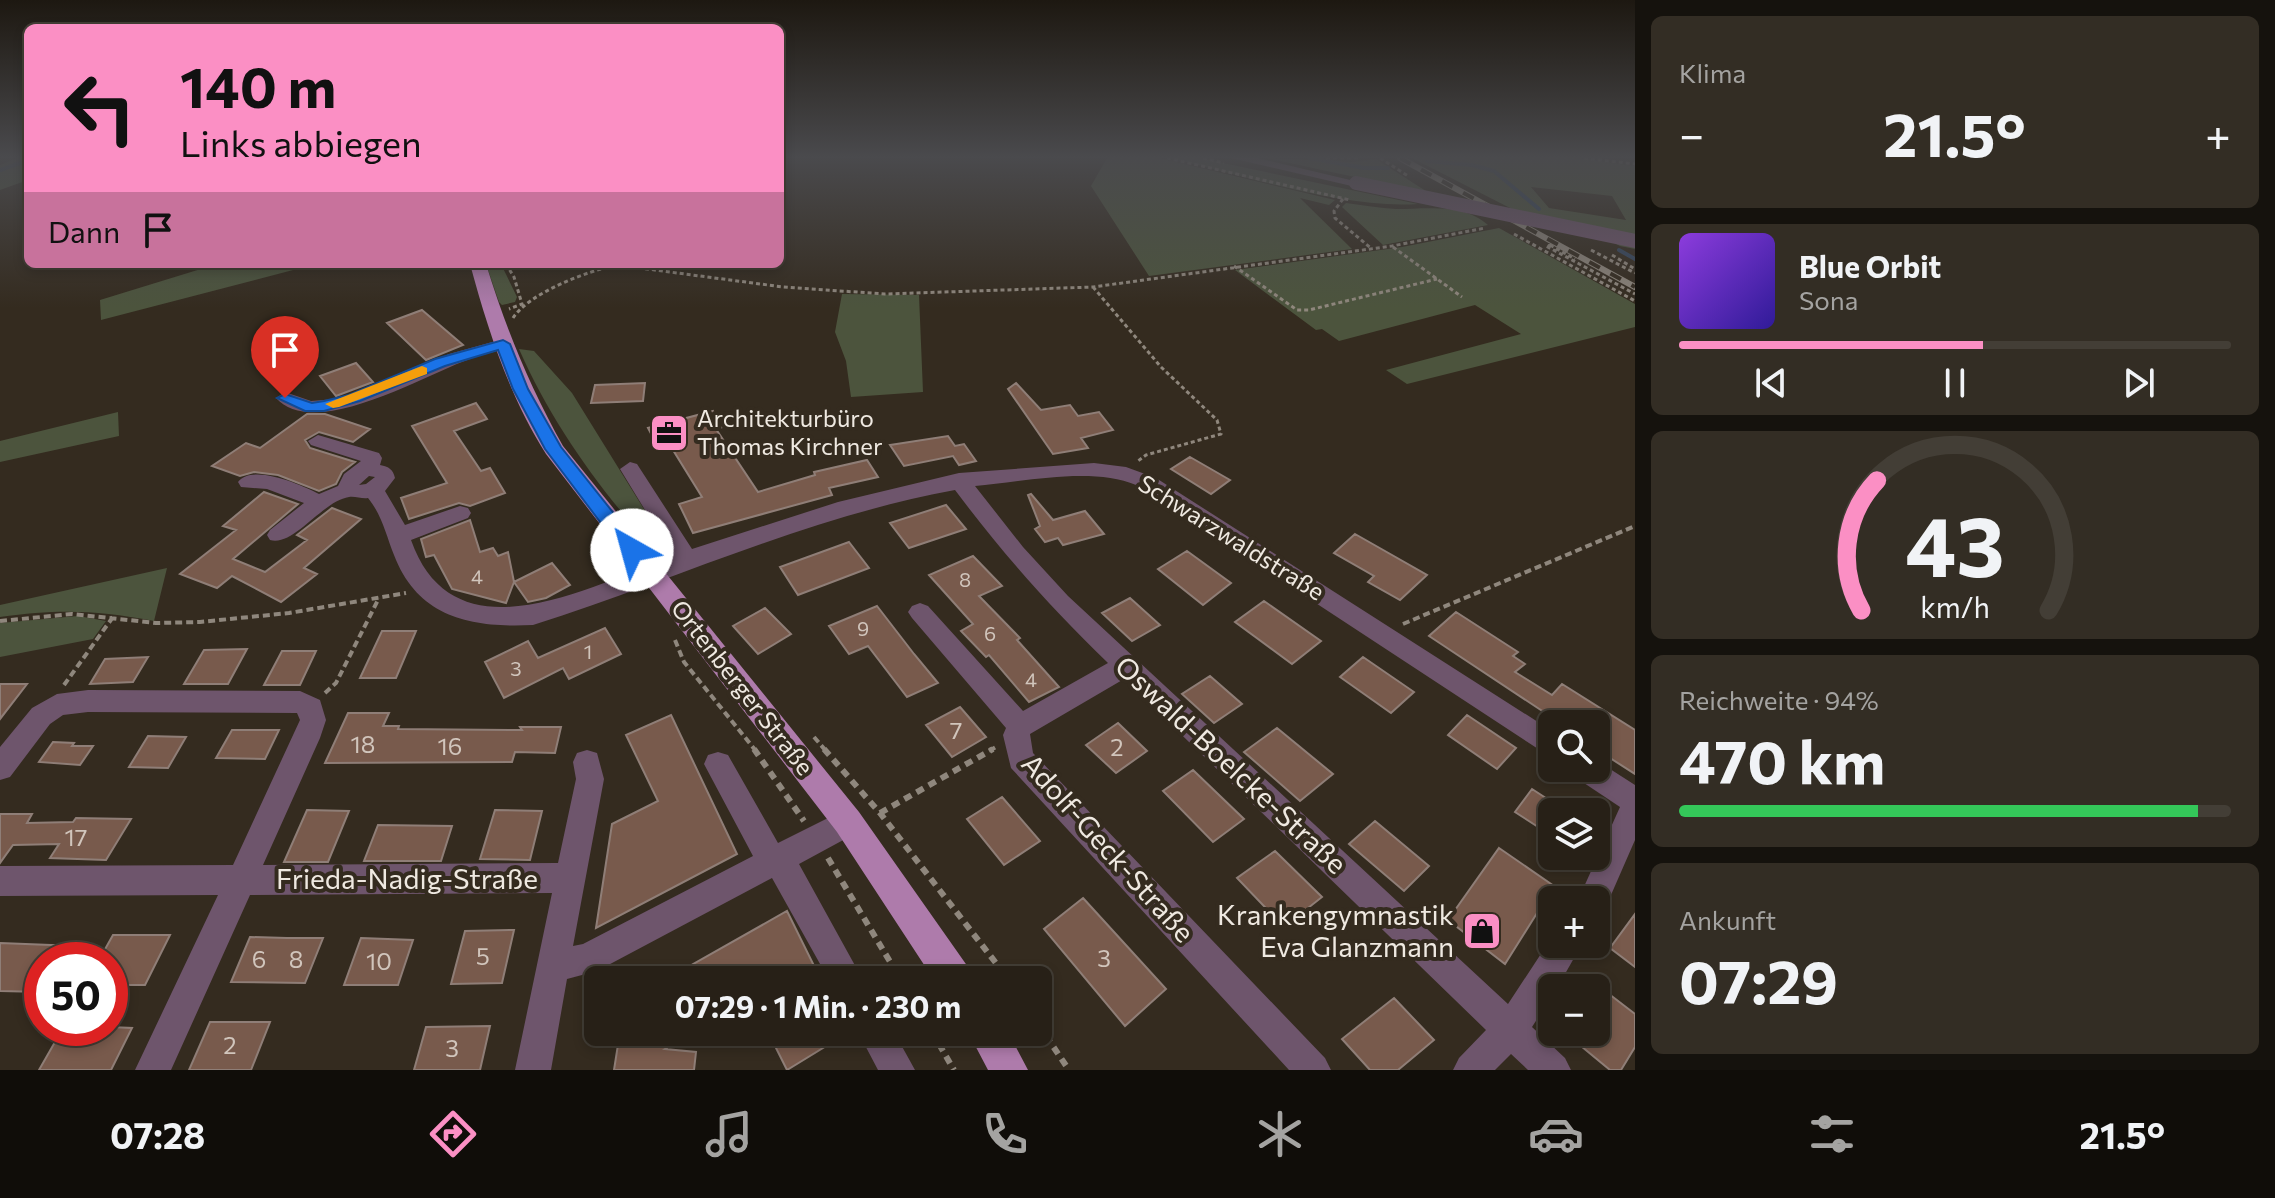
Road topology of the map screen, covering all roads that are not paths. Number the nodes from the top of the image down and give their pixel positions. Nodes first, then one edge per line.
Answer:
1 (1476, 208) edge
2 (1635, 241) edge
3 (479, 268) edge
4 (503, 344) junction
5 (285, 398) dead end
6 (318, 441) dead end
7 (630, 469) dead end
8 (371, 480) junction
9 (959, 480) junction
10 (248, 482) dead end
11 (315, 504) junction
12 (460, 513) dead end
13 (278, 535) dead end
14 (401, 535) junction
15 (687, 560) junction
16 (652, 575) junction
17 (920, 612) dead end
18 (1125, 666) junction
19 (1018, 730) junction
20 (1538, 737) edge
21 (587, 762) dead end
22 (718, 764) dead end
23 (0, 768) edge
24 (1604, 782) edge
25 (1635, 804) edge
26 (848, 822) junction
27 (776, 862) junction
28 (571, 878) junction
29 (244, 880) junction
30 (0, 881) edge
31 (1599, 886) edge
32 (1557, 958) edge
33 (553, 965) junction
34 (839, 966) edge
35 (946, 966) edge
36 (1512, 1028) junction
37 (883, 1046) edge
38 (995, 1046) edge
39 (153, 1070) edge
40 (533, 1070) edge
41 (897, 1070) edge
42 (1009, 1070) edge
43 (1313, 1070) edge
44 (1471, 1070) edge
45 (1553, 1070) edge

1 - 2 street, bridge
3 - 4 main road, Ortenberger Straße
4 - 5 street
4 - 16 main road, Ortenberger Straße
6 - 8 street
7 - 15 street
8 - 11 street
8 - 14 street
9 - 15 street, Schwarzwaldstraße
9 - 18 street, Oswald-Boelcke-Straße
9 - 20 street, Schwarzwaldstraße
10 - 11 street
11 - 13 street
12 - 14 street
14 - 16 street, Schwarzwaldstraße
15 - 16 street, Schwarzwaldstraße
16 - 26 main road, Ortenberger Straße
17 - 19 street, Adolf-Geck-Straße
18 - 19 street, Adolf-Geck-Straße
18 - 36 street, Oswald-Boelcke-Straße
19 - 43 street, Adolf-Geck-Straße
21 - 28 street
22 - 27 street
23 - 29 street, Frieda-Nadig-Straße
24 - 25 street
25 - 31 street
26 - 27 street
26 - 35 main road, Ortenberger Straße
27 - 33 street
27 - 34 street
28 - 29 street, Frieda-Nadig-Straße
28 - 33 street
29 - 30 street, Frieda-Nadig-Straße
29 - 39 street, Frieda-Nadig-Straße
32 - 36 street
33 - 40 street
36 - 44 street
36 - 45 street, Oswald-Boelcke-Straße
37 - 41 street
38 - 42 main road

